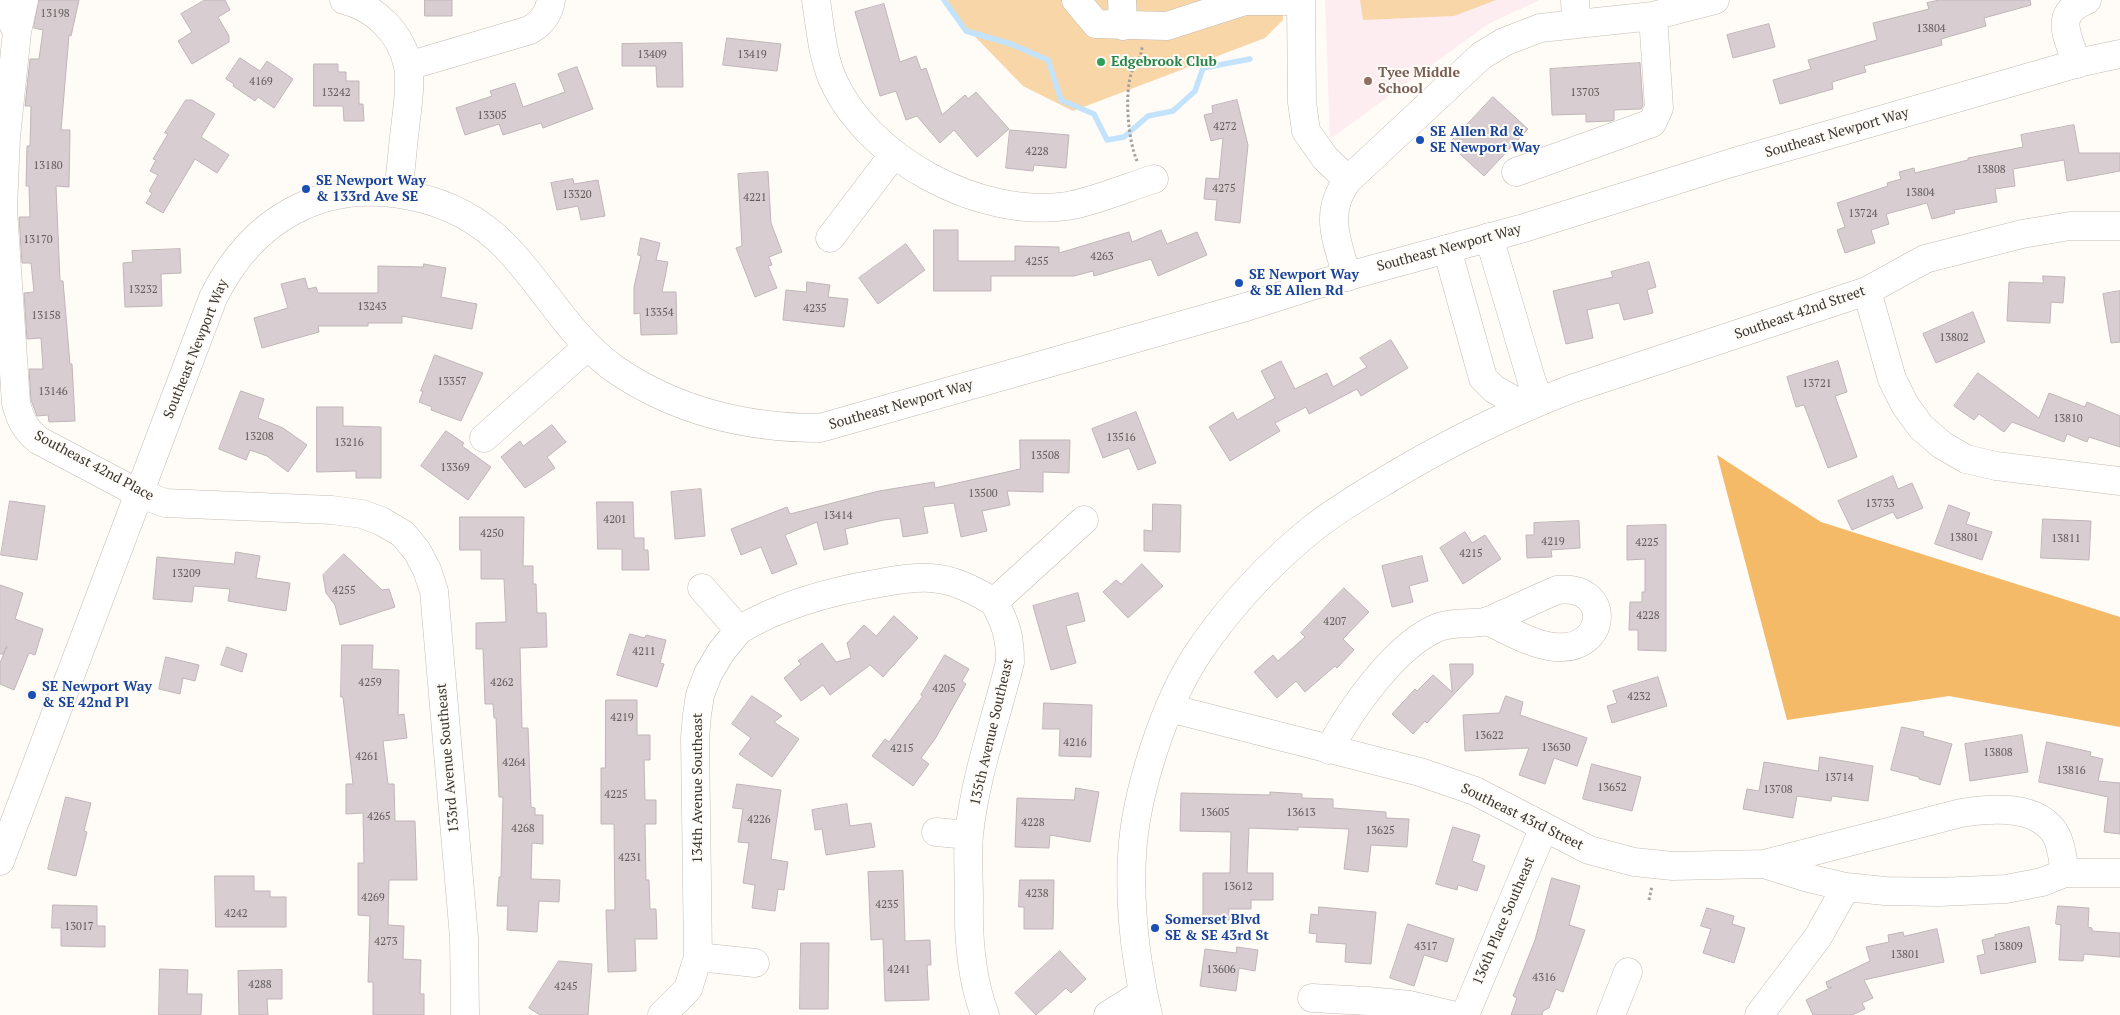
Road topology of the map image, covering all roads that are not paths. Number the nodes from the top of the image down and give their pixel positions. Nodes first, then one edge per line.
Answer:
1 (2, 0) edge
2 (24, 0) edge
3 (344, 0) edge
4 (551, 0) edge
5 (816, 0) edge
6 (1076, 0) edge
7 (1715, 0) edge
8 (2087, 0) edge
9 (1301, 1) edge
10 (1576, 11) edge
11 (1653, 16) junction
12 (1128, 17) edge
13 (17, 32) junction
14 (2120, 54) edge
15 (2077, 64) junction
16 (408, 66) junction
17 (894, 154) junction
18 (1145, 169) road end
19 (1516, 172) dead end
20 (1348, 180) junction
21 (398, 193) junction
22 (2120, 226) edge
23 (1489, 237) junction
24 (830, 238) dead end
25 (1448, 249) junction
26 (1346, 277) junction
27 (1867, 291) junction
28 (588, 346) junction
29 (1483, 378) junction
30 (1533, 404) junction
31 (1473, 432) junction
32 (484, 438) dead end
33 (2120, 481) edge
34 (138, 493) junction
35 (1084, 520) dead end
36 (381, 521) joint
37 (702, 588) dead end
38 (994, 602) junction
39 (1488, 621) dead end
40 (739, 630) junction
41 (1169, 708) junction
42 (1329, 750) junction
43 (8, 816) edge
44 (1544, 827) junction
45 (936, 832) dead end
46 (969, 835) junction
47 (0, 861) edge
48 (1764, 864) junction
49 (2066, 873) junction
50 (2120, 873) edge
51 (1846, 887) junction
52 (698, 957) junction
53 (755, 963) dead end
54 (1628, 972) dead end
55 (1312, 998) dead end
56 (1146, 1004) edge
57 (465, 1015) edge
58 (662, 1015) edge
59 (984, 1015) edge
60 (1108, 1015) edge
61 (1452, 1015) edge
62 (1465, 1015) edge
63 (1611, 1015) edge
64 (1759, 1015) edge

1 - 13 street
2 - 13 street, Southeast 42nd Place
3 - 16 street
4 - 16 street
5 - 17 street
6 - 12 street
7 - 11 street
8 - 15 street
9 - 12 street
9 - 20 street
10 - 11 street
10 - 20 street
11 - 19 street
13 - 34 street, Southeast 42nd Place
14 - 15 street, Southeast Newport Way
15 - 23 street, Southeast Newport Way
16 - 21 street
17 - 18 street
17 - 24 street
20 - 26 street
21 - 28 street, Southeast Newport Way
21 - 34 street, Southeast Newport Way
22 - 27 street, Southeast 42nd Street
23 - 25 street, Southeast Newport Way
23 - 30 street
25 - 26 street, Southeast Newport Way
25 - 29 street
26 - 28 street, Southeast Newport Way
27 - 30 street, Southeast 42nd Street
27 - 33 street
28 - 32 street
29 - 30 street
29 - 31 street
30 - 31 street, Southeast 42nd Street
31 - 41 street, Southeast 42nd Street
34 - 36 street, Southeast 42nd Place
34 - 43 street, Southeast Newport Way
35 - 38 street
36 - 57 street, 133rd Avenue Southeast
37 - 40 street
38 - 40 street
38 - 46 street, 135th Avenue Southeast
39 - 42 street
40 - 52 street, 134th Avenue Southeast
41 - 42 street, Southeast 43rd Street
41 - 56 street, Southeast 42nd Street
42 - 44 street, Southeast 43rd Street
43 - 47 street, Southeast Newport Way
44 - 48 street, Southeast 43rd Street
44 - 62 street, 136th Place Southeast
45 - 46 street
46 - 59 street, 135th Avenue Southeast
48 - 49 street, Southeast 43rd Street
48 - 51 street, Southeast 43rd Street
49 - 50 street, Southeast 43rd Street
49 - 51 street, Southeast 43rd Street
51 - 64 street
52 - 53 street
52 - 58 street, 134th Avenue Southeast
54 - 63 street
55 - 61 street
56 - 60 street

